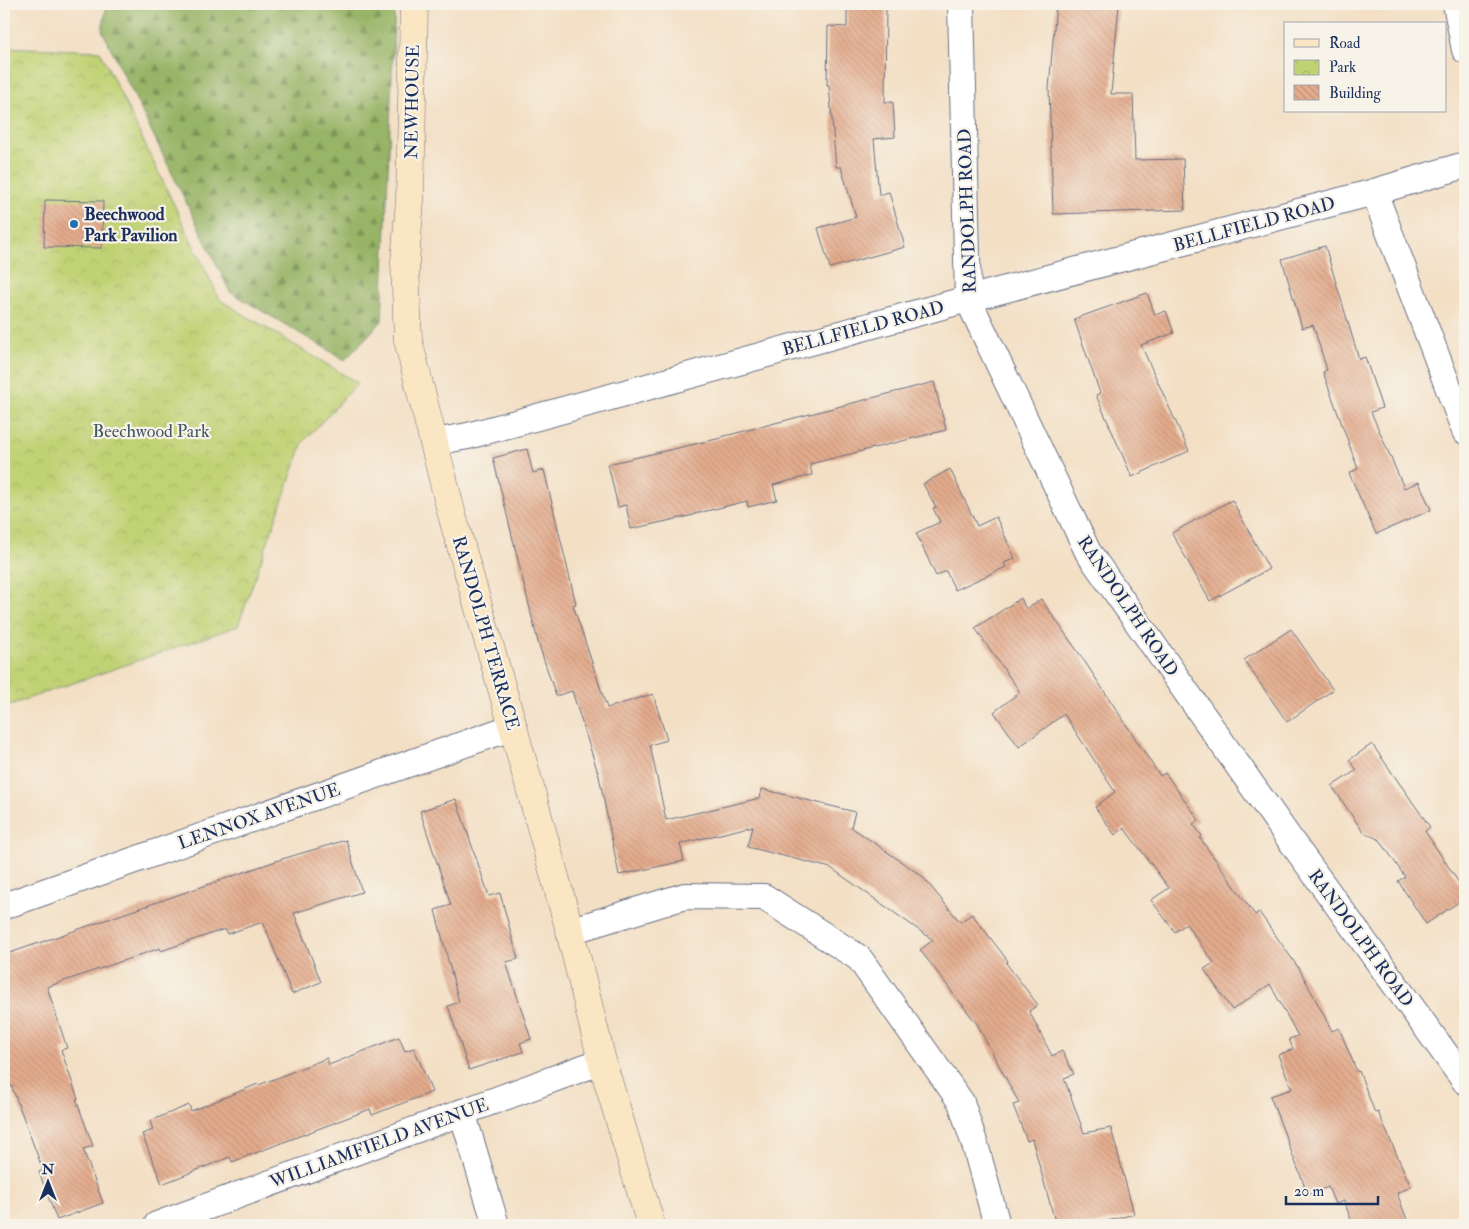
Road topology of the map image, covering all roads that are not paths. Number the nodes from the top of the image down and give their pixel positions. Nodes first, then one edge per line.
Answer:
1 (414, 4) edge
2 (961, 4) edge
3 (1456, 4) edge
4 (1465, 50) edge
5 (1465, 165) edge
6 (1374, 192) junction
7 (410, 200) joint
8 (968, 300) junction
9 (1465, 431) edge
10 (434, 442) junction
11 (513, 727) junction
12 (4, 906) edge
13 (570, 931) junction
14 (602, 1060) junction
15 (1465, 1081) edge
16 (462, 1112) junction
17 (157, 1225) edge
18 (496, 1225) edge
19 (651, 1225) edge
20 (997, 1225) edge

1 - 7 main road, NEWHOUSE
2 - 8 street, RANDOLPH ROAD
3 - 4 street
5 - 6 street, BELLFIELD ROAD
6 - 8 street, BELLFIELD ROAD
6 - 9 street
7 - 10 main road, RANDOLPH TERRACE
8 - 10 street, BELLFIELD ROAD
8 - 15 street, RANDOLPH ROAD
10 - 11 main road, RANDOLPH TERRACE
11 - 12 street, LENNOX AVENUE
11 - 13 main road, RANDOLPH TERRACE
13 - 14 main road, RANDOLPH TERRACE
13 - 20 street
14 - 16 street, WILLIAMFIELD AVENUE
14 - 19 main road, RANDOLPH TERRACE
16 - 17 street, WILLIAMFIELD AVENUE
16 - 18 street

